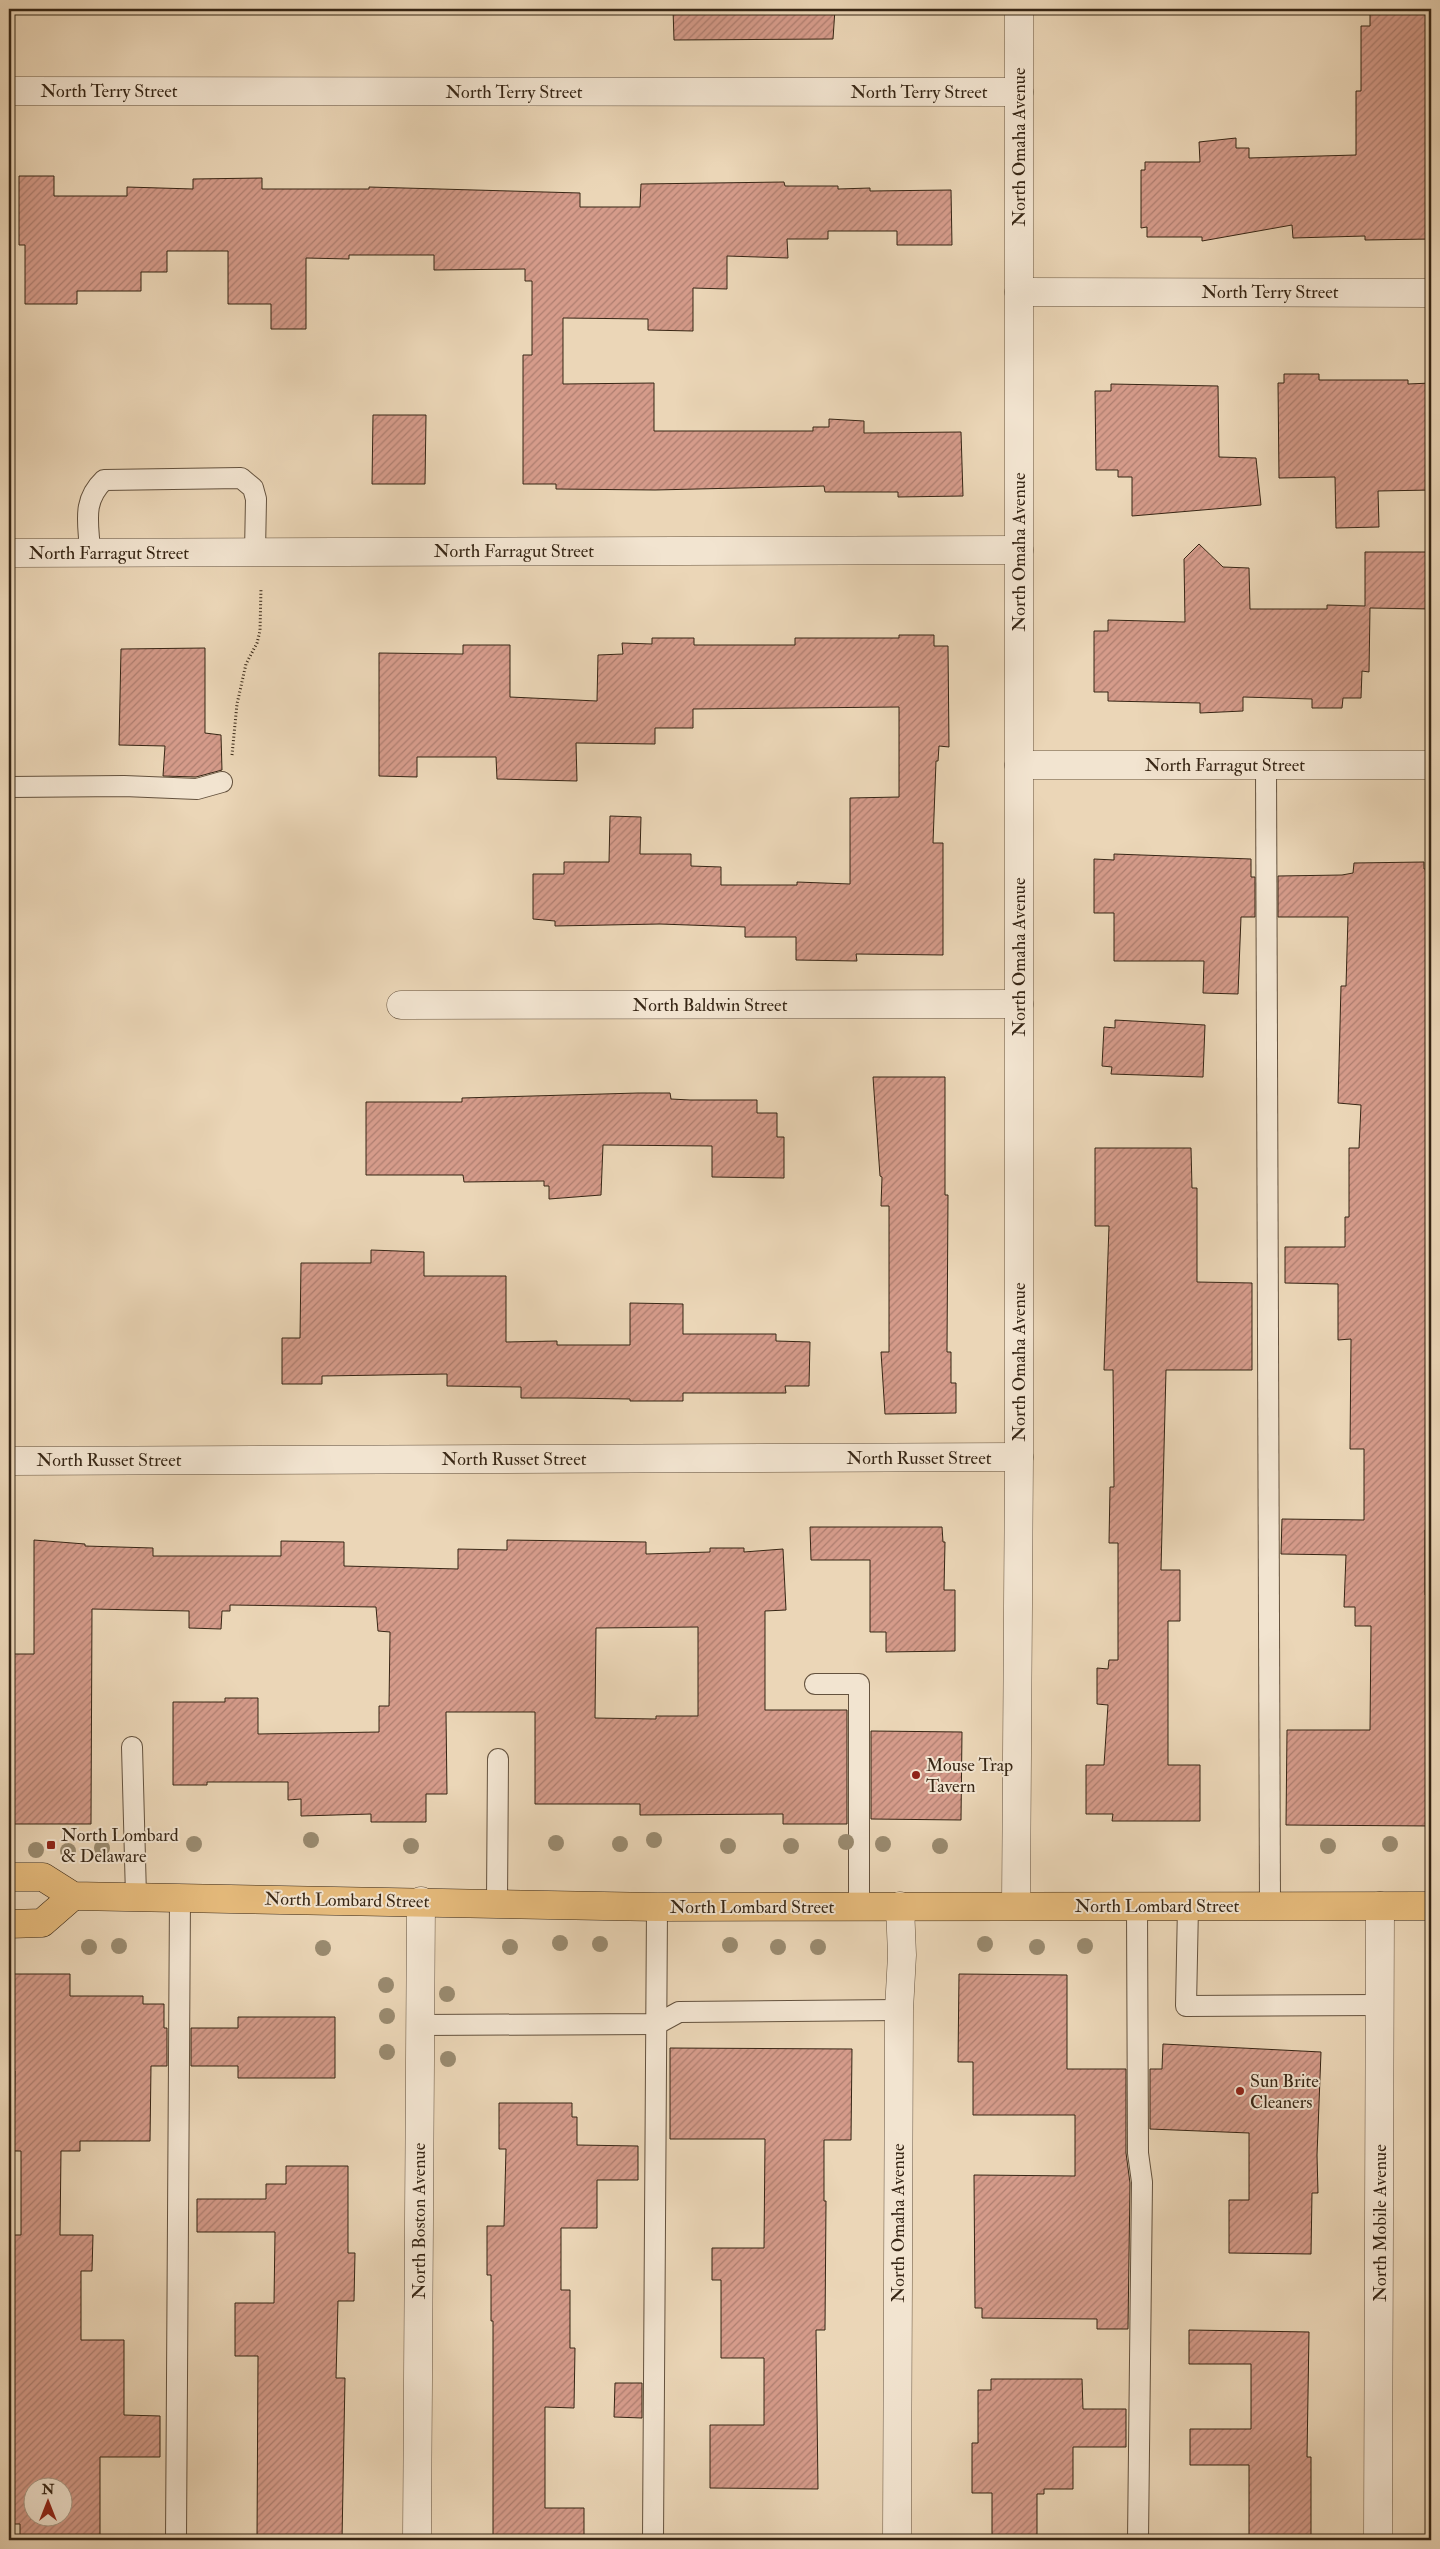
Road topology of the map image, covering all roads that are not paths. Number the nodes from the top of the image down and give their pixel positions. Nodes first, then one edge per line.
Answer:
1 (1019, 9) edge
2 (9, 91) edge
3 (1018, 92) junction
4 (1019, 292) junction
5 (1431, 292) edge
6 (1019, 550) junction
7 (258, 552) junction
8 (9, 553) edge
9 (90, 553) junction
10 (1018, 765) junction
11 (1266, 765) junction
12 (1431, 765) edge
13 (222, 782) road end
14 (9, 787) edge
15 (1018, 1004) junction
16 (401, 1005) dead end
17 (1018, 1457) junction
18 (9, 1460) edge
19 (815, 1684) dead end
20 (132, 1747) dead end
21 (498, 1759) dead end
22 (9, 1877) edge
23 (73, 1896) junction
24 (136, 1896) junction
25 (180, 1897) junction
26 (421, 1901) junction
27 (497, 1902) junction
28 (859, 1906) junction
29 (900, 1906) junction
30 (1016, 1906) junction
31 (1136, 1906) junction
32 (1188, 1906) junction
33 (1270, 1906) junction
34 (1380, 1906) junction
35 (1431, 1906) edge
36 (657, 1907) junction
37 (9, 1924) edge
38 (1380, 2005) junction
39 (899, 2010) junction
40 (657, 2024) junction
41 (420, 2025) junction
42 (176, 2540) edge
43 (417, 2540) edge
44 (653, 2540) edge
45 (897, 2540) edge
46 (1138, 2540) edge
47 (1378, 2540) edge

1 - 3 street, North Omaha Avenue
2 - 3 street, North Terry Street
3 - 4 street, North Omaha Avenue
4 - 5 street, North Terry Street
4 - 6 street, North Omaha Avenue
6 - 7 street, North Farragut Street
6 - 10 street, North Omaha Avenue
7 - 9 street, North Farragut Street
7 - 9 lane
8 - 9 street, North Farragut Street
10 - 11 street, North Farragut Street
10 - 15 street, North Omaha Avenue
11 - 12 street, North Farragut Street
11 - 33 lane
13 - 14 lane
15 - 16 street, North Baldwin Street
15 - 17 street, North Omaha Avenue
17 - 18 street, North Russet Street
17 - 30 street, North Omaha Avenue
19 - 28 lane
20 - 24 lane
21 - 27 lane
22 - 23 main road
23 - 24 main road, North Lombard Street
23 - 37 main road
24 - 25 main road, North Lombard Street
25 - 26 main road, North Lombard Street
25 - 42 lane
26 - 27 main road, North Lombard Street
26 - 41 street, North Boston Avenue
27 - 36 main road, North Lombard Street
28 - 29 main road, North Lombard Street
28 - 36 main road, North Lombard Street
29 - 30 main road, North Lombard Street
29 - 39 street, North Omaha Avenue
30 - 31 main road, North Lombard Street
31 - 32 main road, North Lombard Street
31 - 46 lane
32 - 33 main road, North Lombard Street
32 - 38 lane
33 - 34 main road, North Lombard Street
34 - 35 main road, North Lombard Street
34 - 38 street, North Mobile Avenue
36 - 40 lane
38 - 47 street, North Mobile Avenue
39 - 40 lane
39 - 45 street, North Omaha Avenue
40 - 41 lane
40 - 44 lane
41 - 43 street, North Boston Avenue

